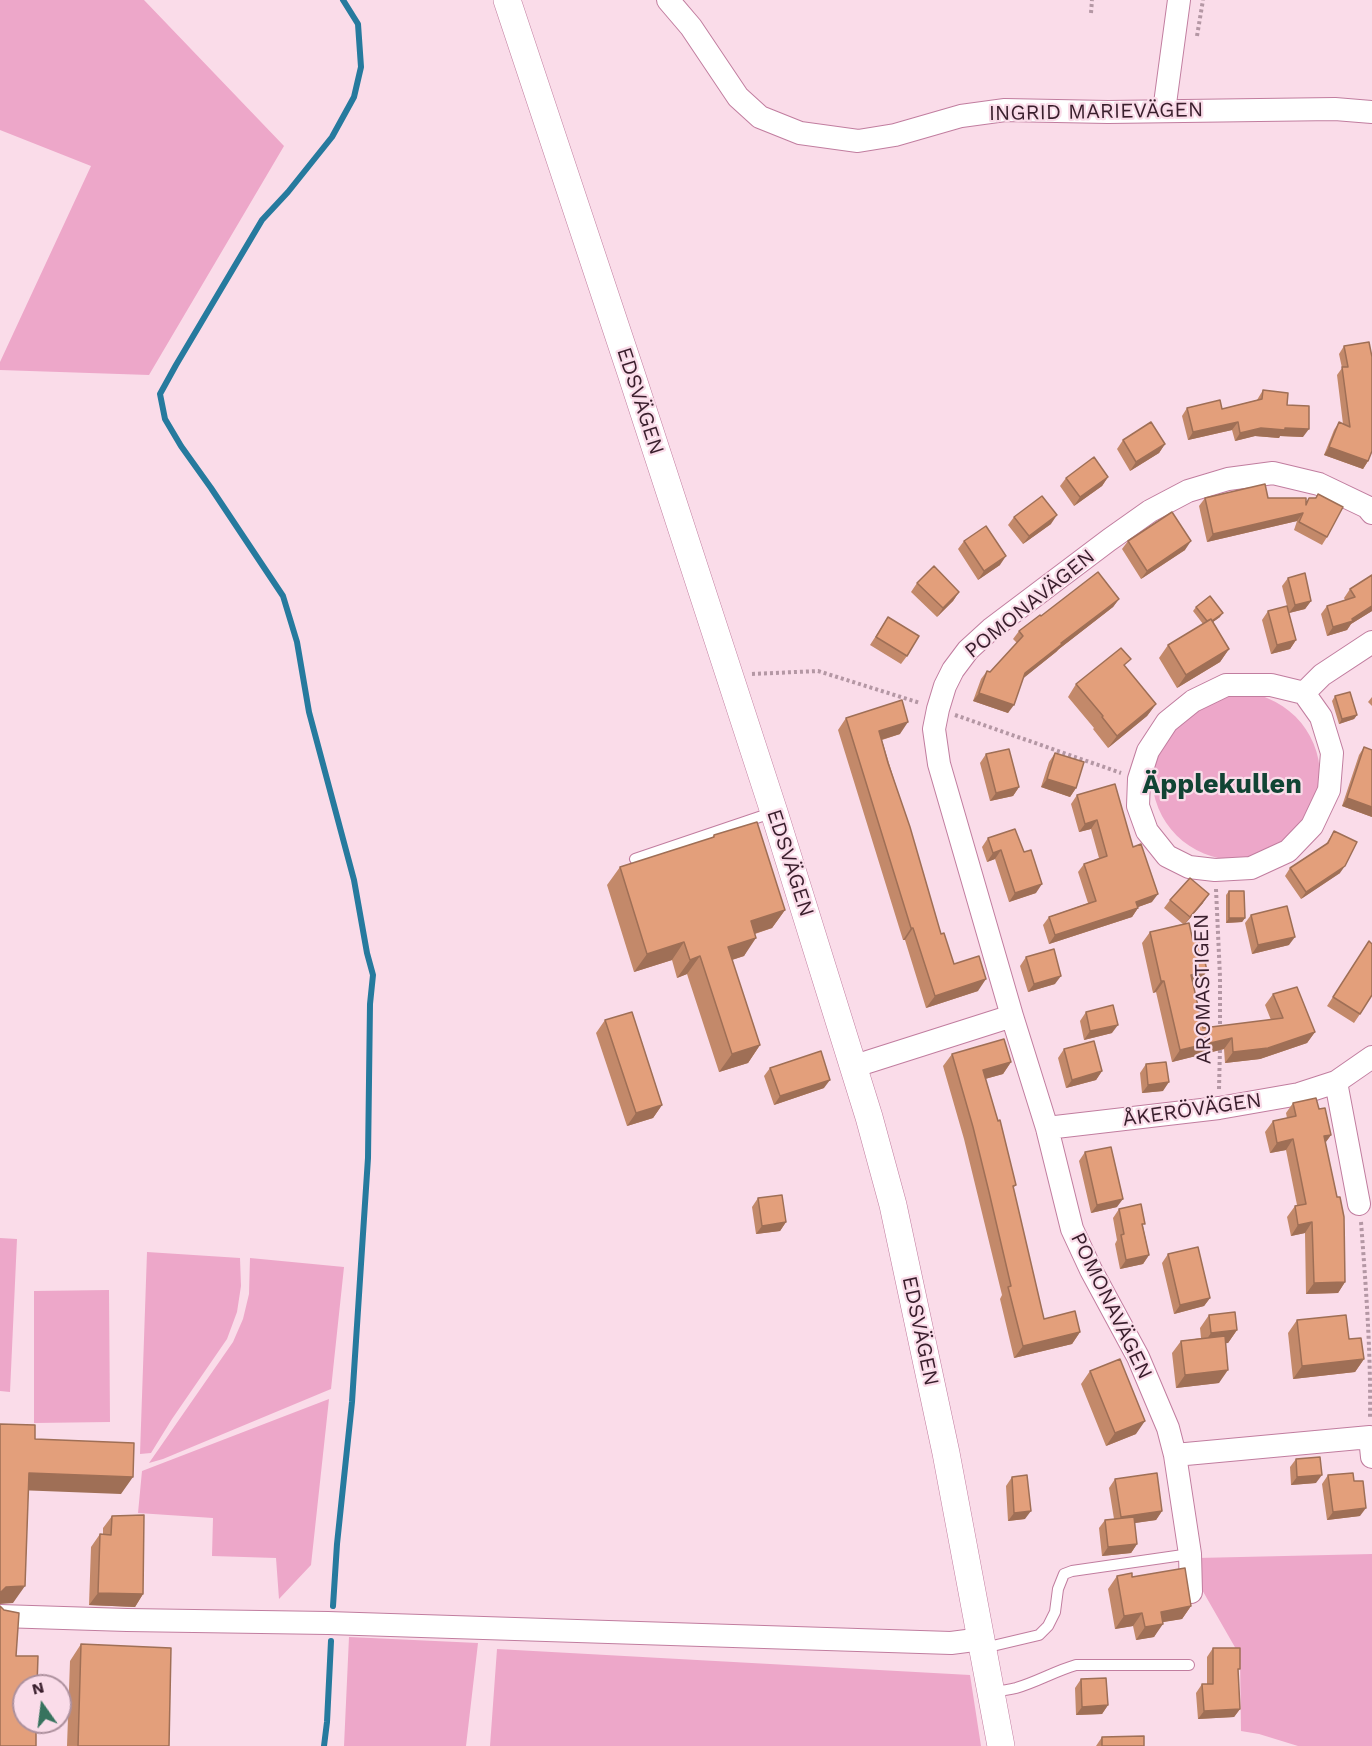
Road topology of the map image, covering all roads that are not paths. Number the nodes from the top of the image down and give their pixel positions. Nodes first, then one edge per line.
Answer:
1 (507, 0) edge
2 (668, 0) edge
3 (1179, 0) edge
4 (1164, 111) junction
5 (1372, 112) edge
6 (1370, 506) edge
7 (1372, 642) edge
8 (1304, 693) junction
9 (774, 812) junction
10 (635, 859) dead end
11 (1012, 1016) junction
12 (1372, 1057) edge
13 (855, 1066) junction
14 (1336, 1082) junction
15 (1047, 1128) junction
16 (1359, 1204) road end
17 (1371, 1447) edge
18 (1175, 1455) junction
19 (1190, 1554) junction
20 (1191, 1592) edge
21 (0, 1616) edge
22 (983, 1644) junction
23 (1189, 1665) dead end
24 (991, 1692) junction
25 (1001, 1746) edge

1 - 9 street, EDSVÄGEN
2 - 4 street, INGRID MARIEVÄGEN
3 - 4 street
4 - 5 street, INGRID MARIEVÄGEN
6 - 11 street, POMONAVÄGEN
7 - 8 street
8 - 8 street
9 - 10 lane
9 - 13 street, EDSVÄGEN
11 - 13 street
11 - 15 street, POMONAVÄGEN
12 - 14 street, ÅKERÖVÄGEN
13 - 22 street, EDSVÄGEN
14 - 15 street, ÅKERÖVÄGEN
14 - 16 street
15 - 18 street, POMONAVÄGEN
17 - 18 street
18 - 19 street, POMONAVÄGEN
19 - 20 street, POMONAVÄGEN
19 - 22 lane
21 - 22 street
22 - 24 street, EDSVÄGEN
23 - 24 lane
24 - 25 street, EDSVÄGEN

